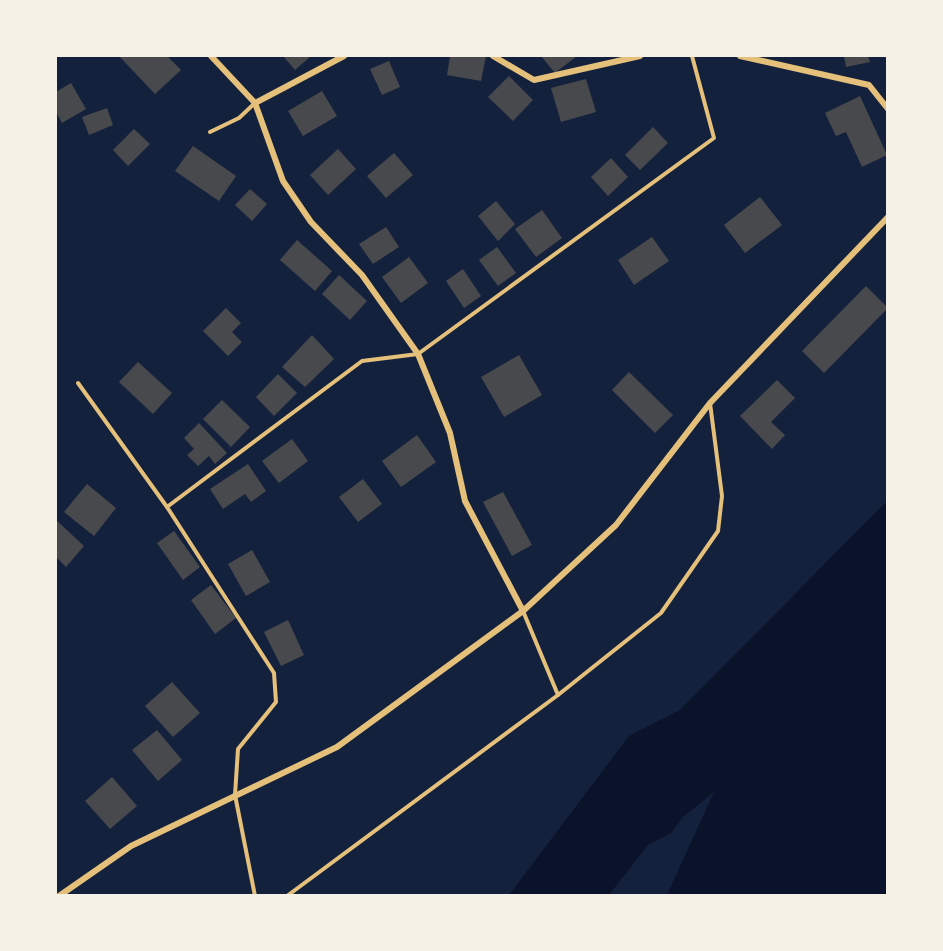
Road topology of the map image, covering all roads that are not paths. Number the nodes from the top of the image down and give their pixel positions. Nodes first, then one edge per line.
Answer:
1 (211, 56) edge
2 (344, 56) edge
3 (494, 56) edge
4 (640, 56) edge
5 (692, 56) edge
6 (740, 56) edge
7 (255, 102) junction
8 (888, 109) edge
9 (210, 132) dead end
10 (888, 217) edge
11 (418, 354) junction
12 (78, 383) dead end
13 (710, 403) junction
14 (167, 507) junction
15 (523, 611) junction
16 (558, 695) junction
17 (235, 795) junction
18 (59, 896) edge
19 (255, 896) edge
20 (287, 896) edge

1 - 7 street
2 - 7 street
3 - 4 street
5 - 11 lane
6 - 8 street
7 - 9 lane
7 - 11 street
10 - 13 street
11 - 14 lane
11 - 15 street
12 - 14 lane
13 - 15 street
13 - 16 lane
14 - 17 lane
15 - 16 lane
15 - 17 street
16 - 20 lane
17 - 18 street
17 - 19 lane

